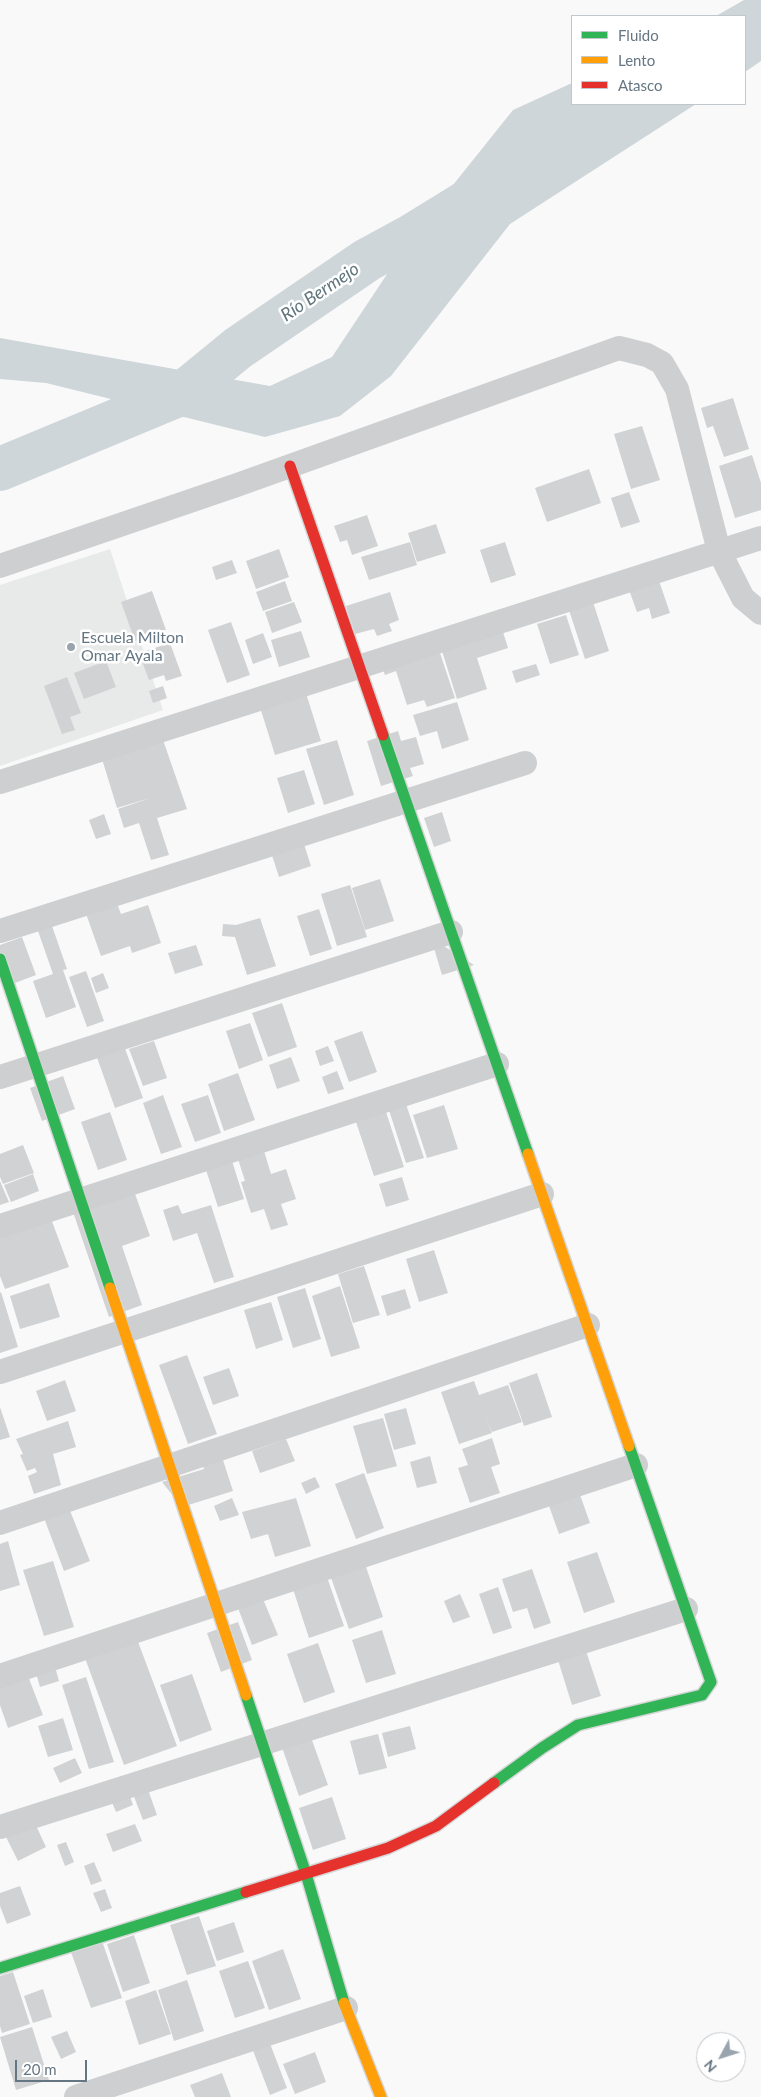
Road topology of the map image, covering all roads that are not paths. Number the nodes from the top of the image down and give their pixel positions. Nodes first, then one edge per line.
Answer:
1 (290, 466) junction
2 (761, 538) edge
3 (719, 551) junction
4 (0, 566) edge
5 (761, 613) edge
6 (526, 763) dead end
7 (0, 782) edge
8 (0, 931) edge
9 (451, 932) junction
10 (0, 959) edge
11 (497, 1064) junction
12 (36, 1066) junction
13 (0, 1077) edge
14 (542, 1194) junction
15 (80, 1199) junction
16 (0, 1226) edge
17 (588, 1325) junction
18 (125, 1331) junction
19 (0, 1372) edge
20 (636, 1464) junction
21 (170, 1466) junction
22 (0, 1523) edge
23 (216, 1604) junction
24 (686, 1609) junction
25 (0, 1676) edge
26 (262, 1743) junction
27 (0, 1827) edge
28 (306, 1874) junction
29 (0, 1968) edge
30 (346, 2008) junction
31 (76, 2097) edge
32 (381, 2097) edge

1 - 3 street
1 - 4 street
1 - 9 street
2 - 3 street
3 - 5 street
3 - 7 street
6 - 8 street
9 - 11 street
9 - 12 street
10 - 12 street
11 - 14 street
11 - 15 street
12 - 13 street
12 - 15 street
14 - 17 street
14 - 18 street
15 - 16 street
15 - 18 street
17 - 20 street
17 - 21 street
18 - 19 street
18 - 21 street
20 - 23 street
20 - 24 street
21 - 22 street
21 - 23 street
23 - 25 street
23 - 26 street
24 - 26 street
24 - 28 street
26 - 27 street
26 - 28 street
28 - 29 street
28 - 30 street
30 - 31 street
30 - 32 street

